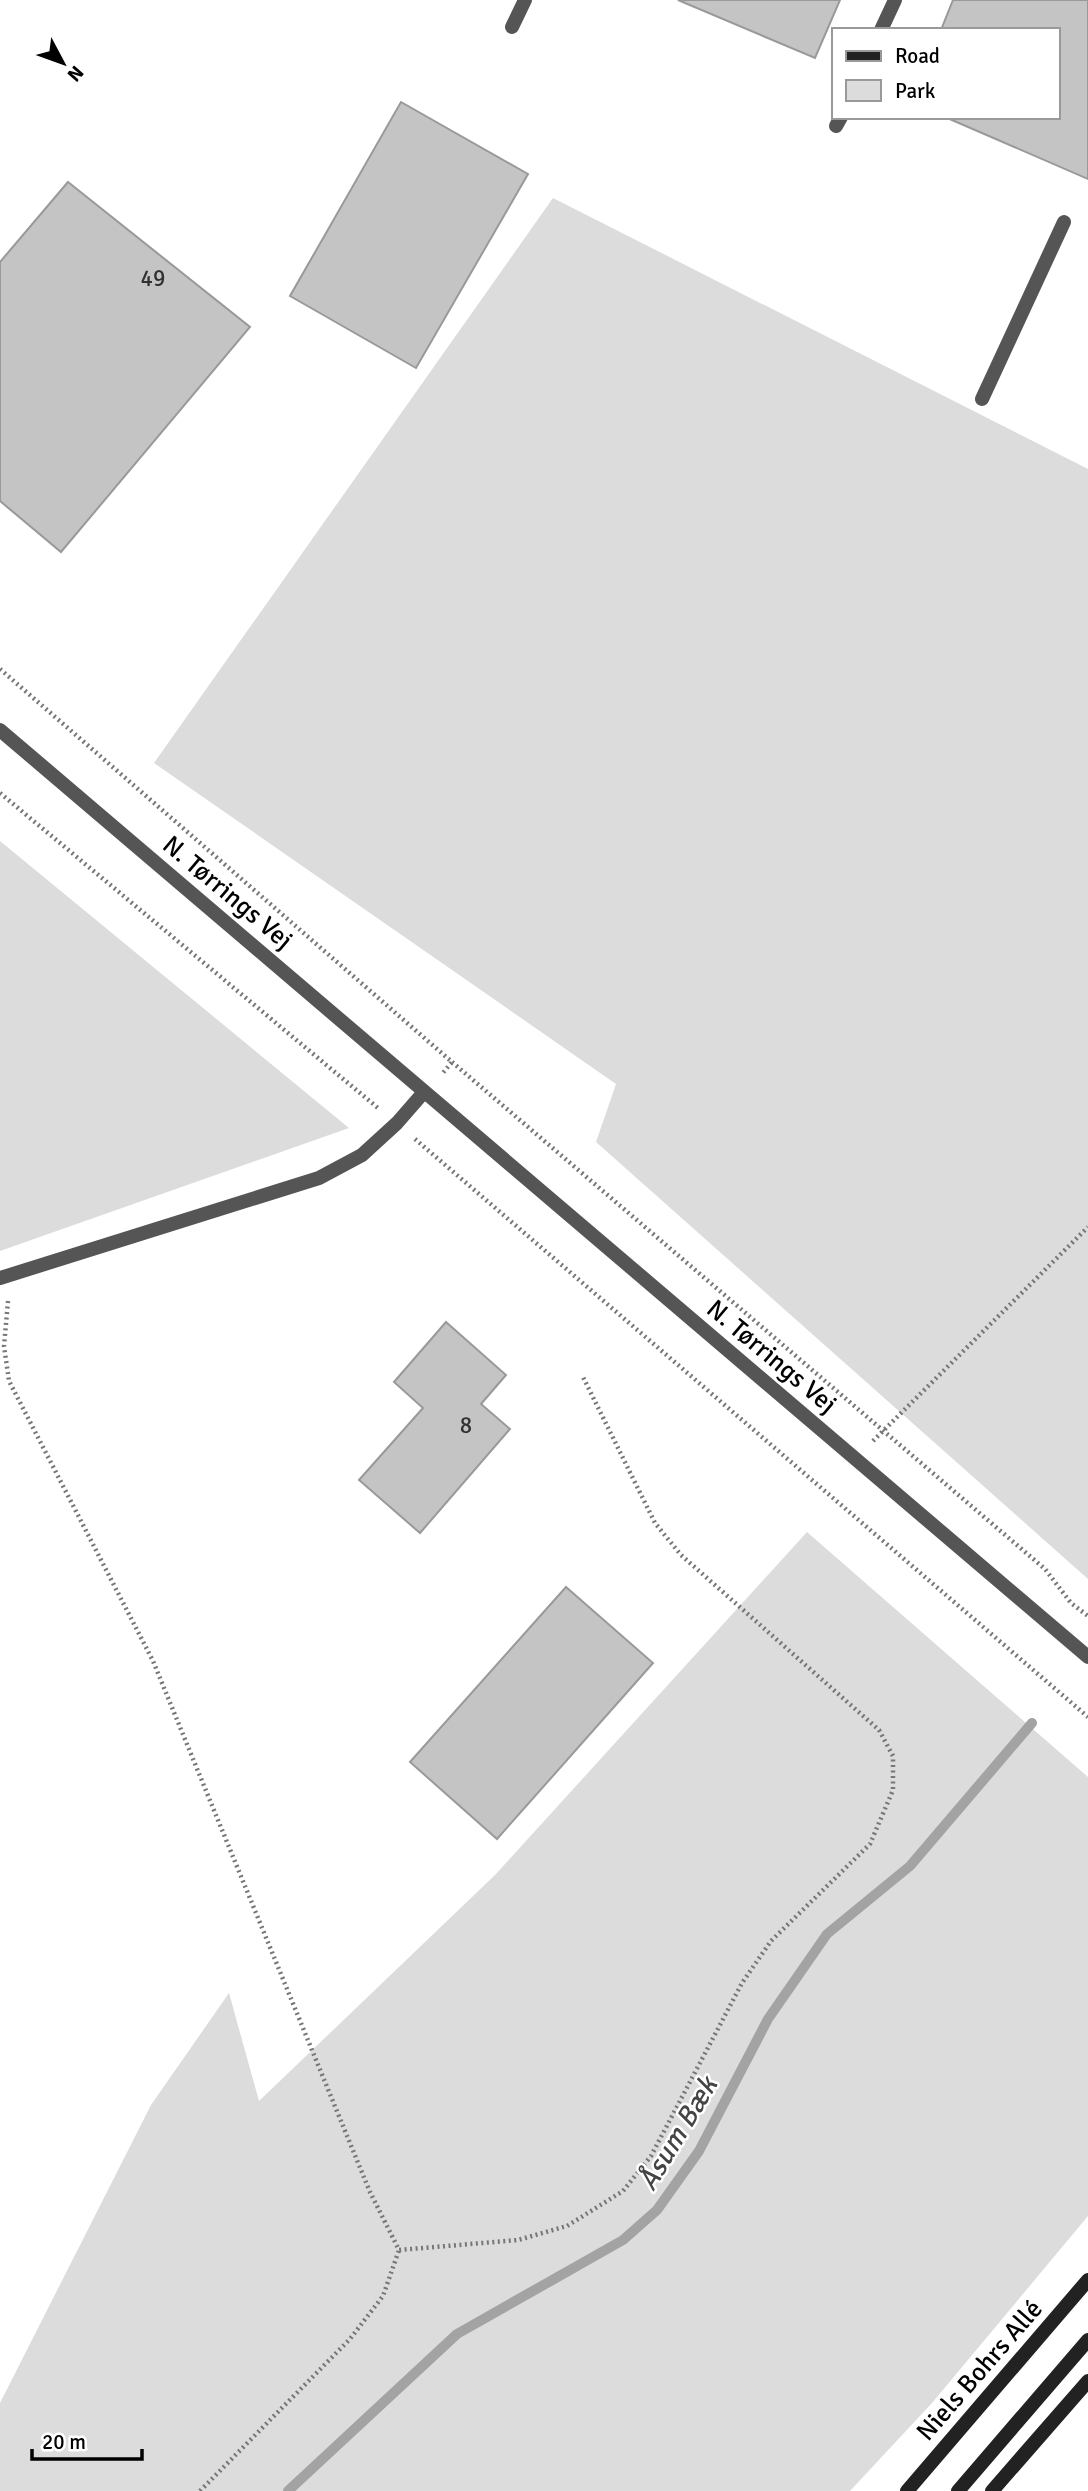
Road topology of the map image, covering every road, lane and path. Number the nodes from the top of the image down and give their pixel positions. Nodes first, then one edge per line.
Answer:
1 (525, 0) edge
2 (895, 0) edge
3 (512, 27) dead end
4 (882, 28) edge
5 (1064, 222) dead end
6 (982, 399) dead end
7 (0, 669) edge
8 (0, 730) edge
9 (0, 793) edge
10 (452, 1062) junction
11 (424, 1092) junction
12 (397, 1123) junction
13 (1088, 1227) edge
14 (5, 1277) edge
15 (583, 1377) dead end
16 (884, 1430) junction
17 (856, 1459) junction
18 (1088, 1616) edge
19 (1088, 1657) edge
20 (1088, 1717) edge
21 (399, 2250) junction
22 (1088, 2280) edge
23 (1088, 2340) edge
24 (1088, 2381) edge
25 (200, 2491) edge
26 (907, 2491) edge
27 (958, 2491) edge
28 (992, 2491) edge

1 - 3 street
2 - 4 street
5 - 6 street
7 - 10 path
8 - 11 street, N. Tørrings Vej
9 - 12 path
10 - 11 path
10 - 16 path
11 - 12 street
11 - 17 street, N. Tørrings Vej
12 - 14 street
12 - 20 path
13 - 16 path
14 - 21 path
15 - 21 path
16 - 17 path
16 - 18 path
17 - 19 street, N. Tørrings Vej
21 - 25 path
22 - 26 street, Niels Bohrs Allé
23 - 27 street
24 - 28 street

